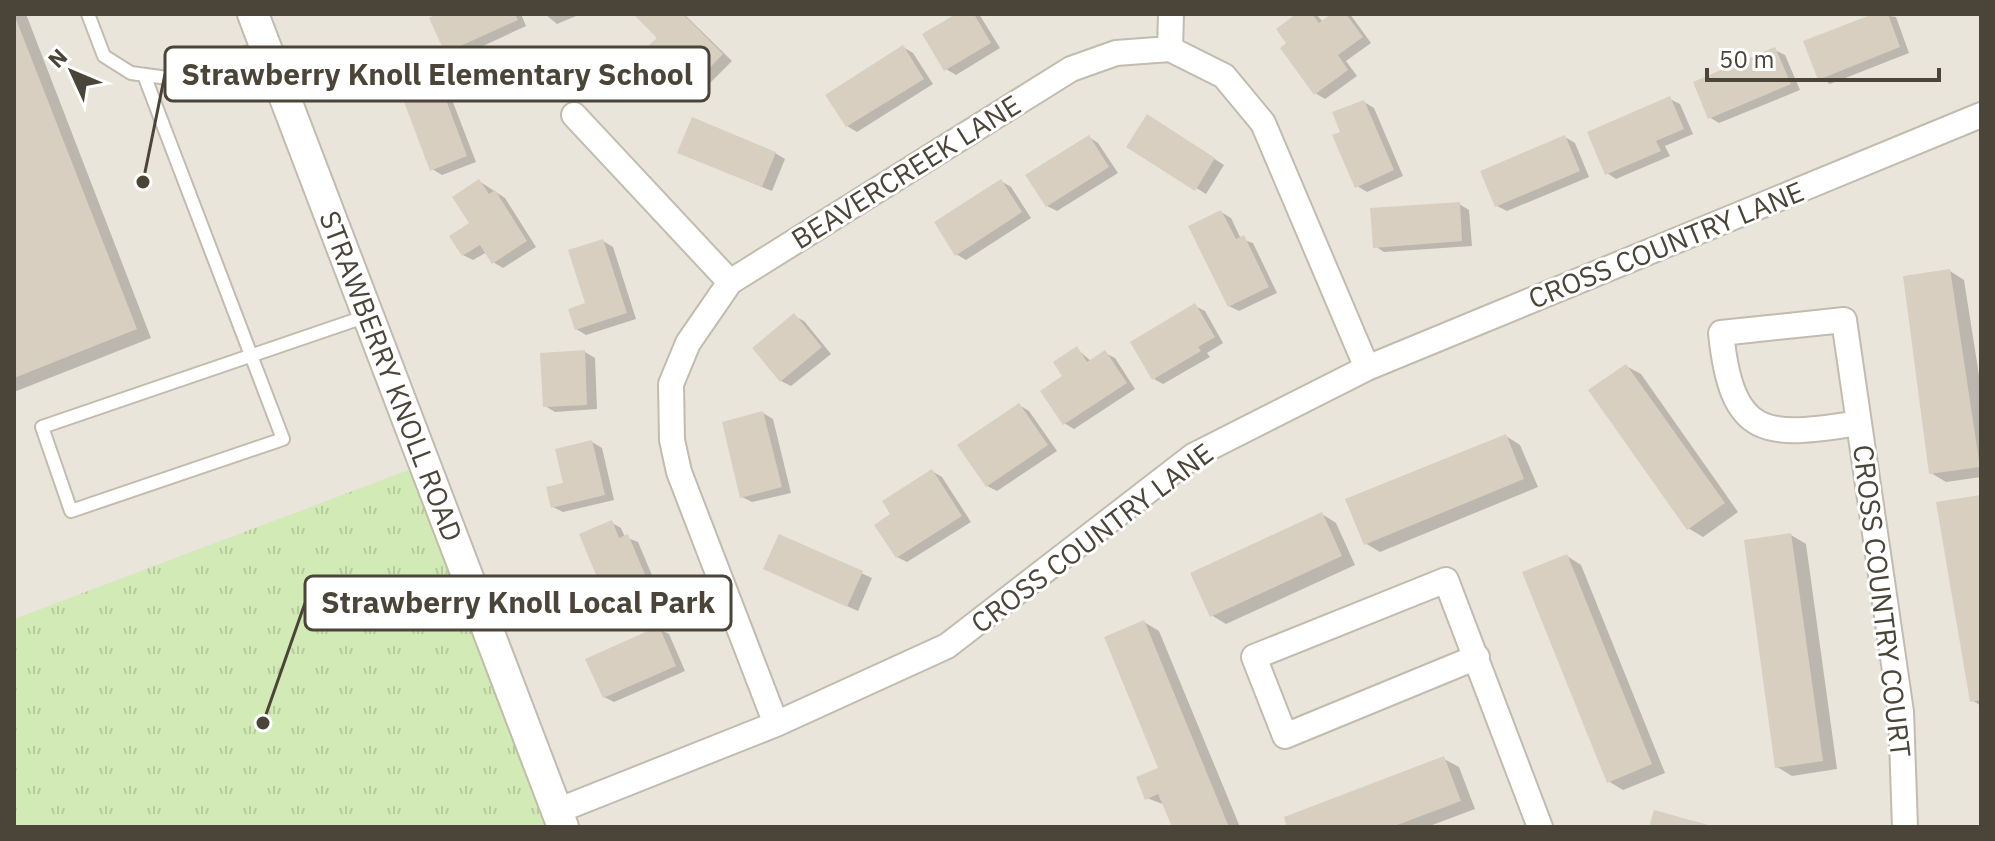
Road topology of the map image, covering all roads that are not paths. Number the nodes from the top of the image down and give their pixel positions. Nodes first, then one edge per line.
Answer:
1 (88, 14) edge
2 (253, 14) edge
3 (1171, 14) edge
4 (265, 46) junction
5 (1170, 49) junction
6 (144, 75) junction
7 (574, 115) dead end
8 (1981, 115) edge
9 (730, 282) junction
10 (368, 315) junction
11 (251, 357) junction
12 (1367, 368) junction
13 (1859, 423) junction
14 (1477, 657) junction
15 (776, 724) junction
16 (560, 819) edge
17 (1540, 827) edge
18 (1905, 827) edge

1 - 6 lane
2 - 4 street, STRAWBERRY KNOLL ROAD
3 - 5 street
4 - 6 lane
4 - 10 street, STRAWBERRY KNOLL ROAD
5 - 9 street, BEAVERCREEK LANE
5 - 12 street
6 - 11 lane
7 - 9 street
8 - 12 street, CROSS COUNTRY LANE
9 - 15 street, BEAVERCREEK LANE
10 - 11 lane
10 - 16 street, STRAWBERRY KNOLL ROAD
11 - 11 lane
12 - 15 street, CROSS COUNTRY LANE
13 - 13 street, CROSS COUNTRY COURT
13 - 18 street, CROSS COUNTRY COURT
14 - 14 street
14 - 17 street
15 - 16 street, CROSS COUNTRY LANE

